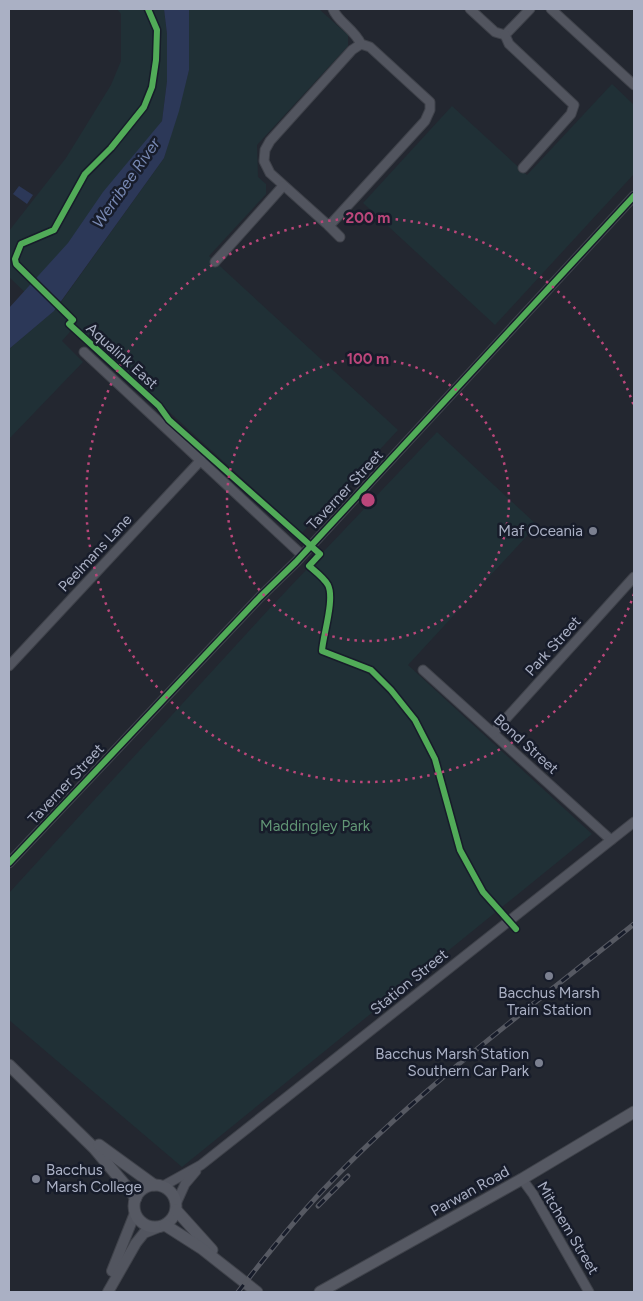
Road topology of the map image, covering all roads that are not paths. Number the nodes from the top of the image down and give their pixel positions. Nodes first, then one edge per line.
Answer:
1 (333, 9) edge
2 (470, 9) edge
3 (530, 9) edge
4 (551, 9) edge
5 (505, 35) junction
6 (361, 44) junction
7 (634, 85) edge
8 (523, 168) dead end
9 (283, 186) junction
10 (634, 196) edge
11 (329, 226) junction
12 (340, 237) dead end
13 (216, 262) dead end
14 (84, 352) dead end
15 (201, 460) junction
16 (302, 555) junction
17 (634, 578) edge
18 (627, 586) junction
19 (634, 593) edge
20 (10, 662) edge
21 (423, 670) dead end
22 (493, 732) junction
23 (634, 822) edge
24 (611, 840) junction
25 (9, 863) edge
26 (9, 1065) edge
27 (634, 1112) edge
28 (63, 1116) junction
29 (201, 1165) junction
30 (522, 1179) junction
31 (158, 1186) junction
32 (136, 1198) junction
33 (176, 1207) junction
34 (135, 1212) junction
35 (162, 1226) junction
36 (232, 1271) junction
37 (103, 1292) edge
38 (108, 1292) edge
39 (257, 1292) edge
40 (320, 1292) edge
41 (590, 1292) edge

1 - 6 street
2 - 5 street
3 - 5 street
4 - 7 street
5 - 8 street
6 - 9 street
6 - 11 street
9 - 11 street
9 - 13 street
10 - 16 street, Taverner Street
11 - 12 street
14 - 15 street
15 - 16 street
15 - 20 street, Peelmans Lane
16 - 25 street, Taverner Street
17 - 18 street, Park Street
18 - 19 street
18 - 22 street, Park Street
21 - 22 street, Bond Street
22 - 24 street, Bond Street
23 - 24 street, Station Street
24 - 29 street, Station Street
26 - 28 main road
27 - 30 main road, Parwan Road
28 - 31 main road
28 - 32 main road
29 - 31 street, Station Street
29 - 33 street, Station Street
30 - 40 main road, Parwan Road
30 - 41 street, Mitchem Street
31 - 32 main road
31 - 33 main road
32 - 34 main road
33 - 35 main road
33 - 36 main road
34 - 35 main road
34 - 37 street
35 - 36 main road
35 - 38 street
36 - 39 main road

